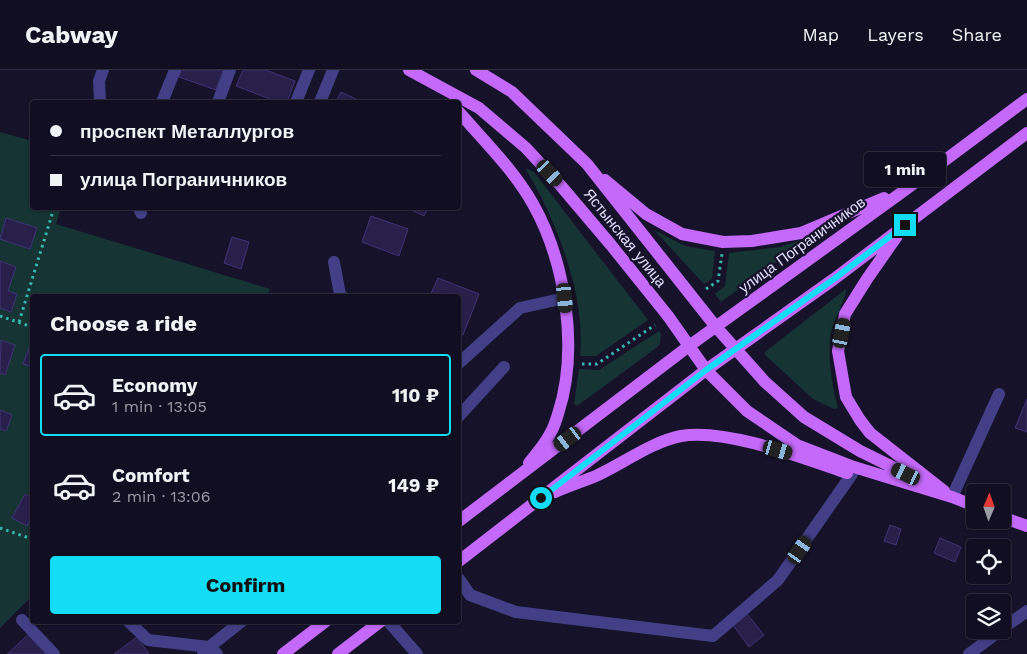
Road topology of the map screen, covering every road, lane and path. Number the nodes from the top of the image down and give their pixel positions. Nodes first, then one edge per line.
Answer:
1 (103, 70) edge
2 (175, 70) edge
3 (230, 70) edge
4 (308, 70) edge
5 (333, 70) edge
6 (409, 70) edge
7 (476, 70) edge
8 (1027, 99) edge
9 (100, 100) edge
10 (163, 100) edge
11 (219, 100) edge
12 (297, 100) edge
13 (321, 100) edge
14 (447, 100) edge
15 (461, 114) edge
16 (1027, 133) edge
17 (586, 164) junction
18 (905, 190) junction
19 (53, 210) edge
20 (905, 225) junction
21 (722, 249) dead end
22 (334, 262) dead end
23 (706, 289) dead end
24 (340, 294) edge
25 (565, 298) junction
26 (0, 316) edge
27 (19, 322) junction
28 (655, 325) dead end
29 (30, 326) edge
30 (716, 327) junction
31 (689, 346) junction
32 (736, 349) junction
33 (461, 360) edge
34 (582, 364) dead end
35 (504, 367) dead end
36 (706, 370) junction
37 (998, 394) dead end
38 (461, 414) edge
39 (522, 474) junction
40 (852, 474) junction
41 (952, 497) junction
42 (541, 498) junction
43 (966, 502) edge
44 (461, 520) edge
45 (1011, 520) edge
46 (1027, 526) edge
47 (0, 528) edge
48 (30, 538) edge
49 (461, 559) edge
50 (461, 582) edge
51 (1027, 611) edge
52 (22, 620) dead end
53 (1011, 623) edge
54 (131, 624) edge
55 (239, 624) edge
56 (322, 624) edge
57 (377, 624) edge
58 (391, 624) edge
59 (990, 639) edge
60 (209, 652) edge
61 (54, 654) edge
62 (283, 654) edge
63 (338, 654) edge
64 (417, 654) edge
65 (969, 654) edge

1 - 9 lane
2 - 10 lane
3 - 11 lane
4 - 12 lane
5 - 13 lane
6 - 14 main road
6 - 31 main road, Ястынская улица
7 - 17 main road, Ястынская улица
8 - 18 main road, улица Пограничников
15 - 25 main road
16 - 20 main road
17 - 18 main road
17 - 30 main road, Ястынская улица
18 - 30 main road, улица Пограничников
19 - 27 path
20 - 32 main road
20 - 41 main road
21 - 23 path
22 - 24 lane
25 - 33 lane
25 - 39 main road
26 - 27 path
27 - 29 path
28 - 34 path
30 - 31 main road, улица Пограничников
30 - 32 main road, Ястынская улица
31 - 36 main road, Ястынская улица
31 - 39 main road, улица Пограничников
32 - 36 main road
32 - 41 main road, Ястынская улица
35 - 38 lane
36 - 41 main road, Ястынская улица
36 - 42 main road
37 - 41 lane
39 - 44 main road, улица Пограничников
40 - 41 main road
40 - 42 main road
40 - 50 lane
41 - 43 main road
42 - 49 main road
45 - 46 main road
47 - 48 path
51 - 53 lane
52 - 61 lane
54 - 60 lane
55 - 60 lane
56 - 62 main road
57 - 63 main road
58 - 64 lane
59 - 65 lane

